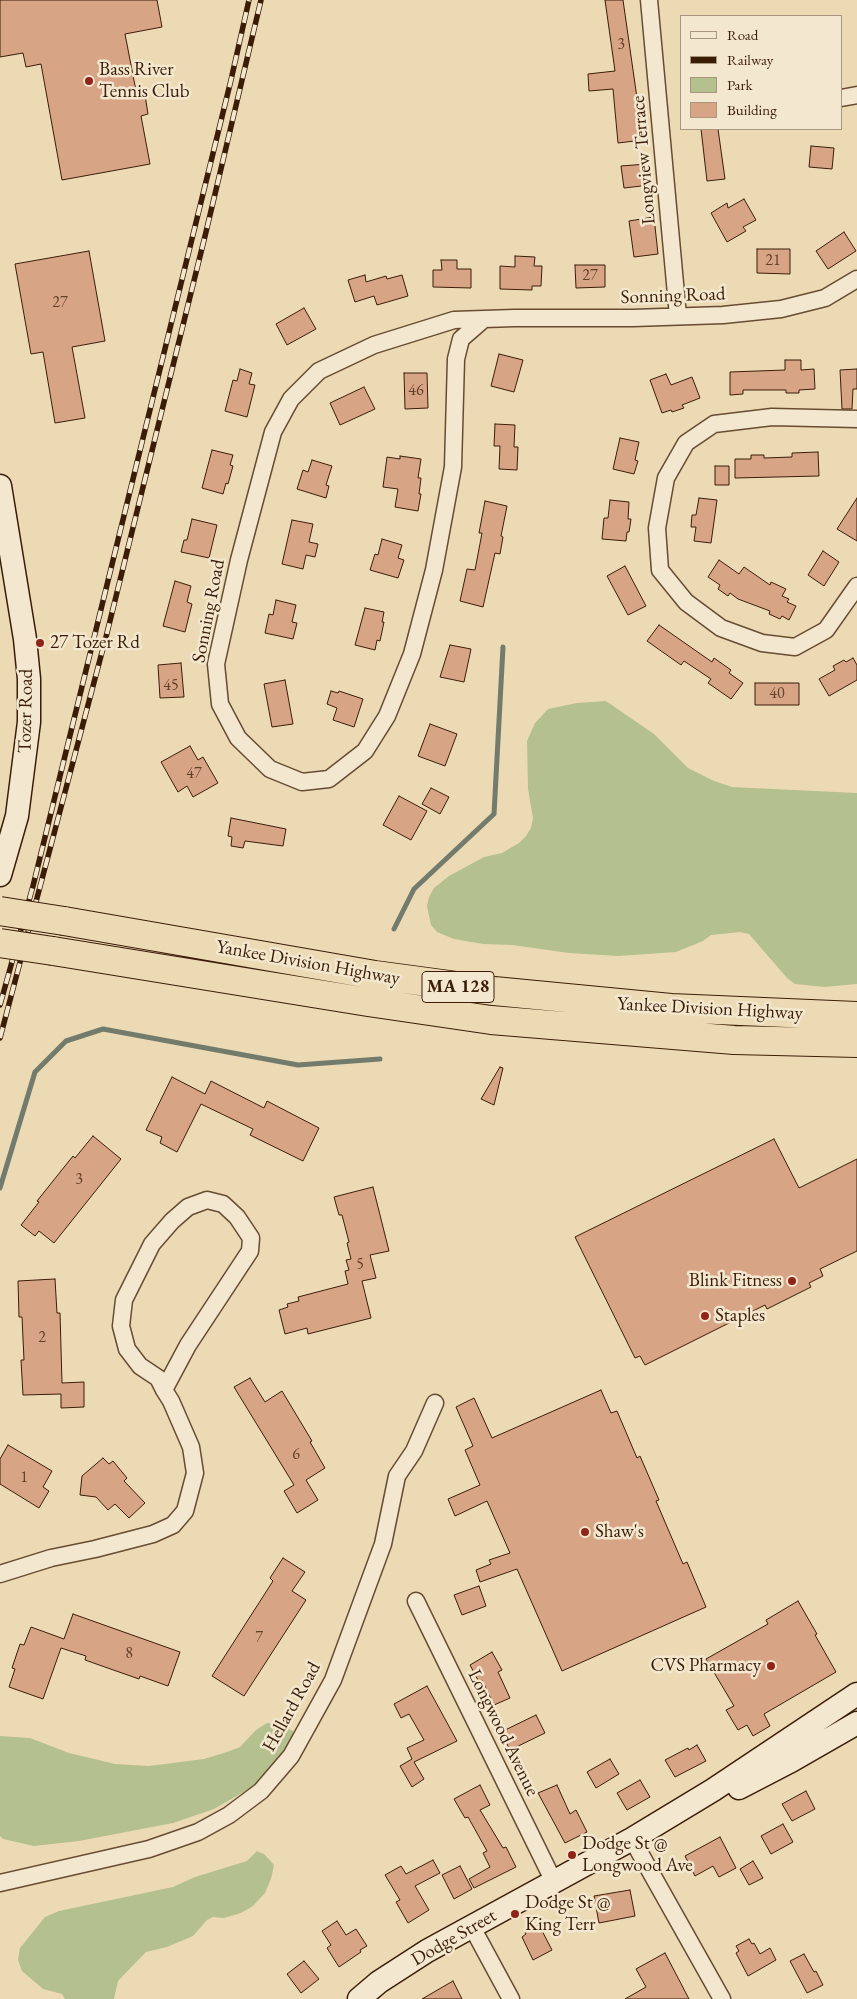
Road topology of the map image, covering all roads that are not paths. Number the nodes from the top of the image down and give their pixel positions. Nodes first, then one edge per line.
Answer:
1 (649, 0) edge
2 (857, 95) edge
3 (842, 98) edge
4 (857, 279) edge
5 (678, 316) junction
6 (484, 319) junction
7 (857, 419) edge
8 (0, 486) edge
9 (857, 586) edge
10 (0, 875) edge
11 (0, 911) edge
12 (0, 943) edge
13 (857, 1016) edge
14 (857, 1043) edge
15 (164, 1390) junction
16 (435, 1404) dead end
17 (0, 1574) edge
18 (416, 1601) dead end
19 (857, 1694) edge
20 (857, 1723) edge
21 (632, 1839) junction
22 (554, 1882) junction
23 (0, 1883) edge
24 (472, 1927) junction
25 (359, 1999) edge
26 (511, 1999) edge
27 (722, 1999) edge

1 - 5 street, Longview Terrace
2 - 3 street
4 - 5 street, Sonning Road
5 - 6 street, Sonning Road
6 - 6 street, Sonning Road
7 - 9 street
8 - 10 main road, Tozer Road
11 - 13 highway, Yankee Division Highway / MA 128, bridge
12 - 14 highway, Yankee Division Highway / MA 128, bridge
15 - 15 street
15 - 17 street
16 - 23 street, Hellard Road
18 - 22 street, Longwood Avenue
19 - 21 main road, Dodge Street
20 - 21 main road, Dodge Street
21 - 22 main road, Dodge Street
21 - 27 street
22 - 24 main road, Dodge Street
24 - 25 main road, Dodge Street
24 - 26 street

